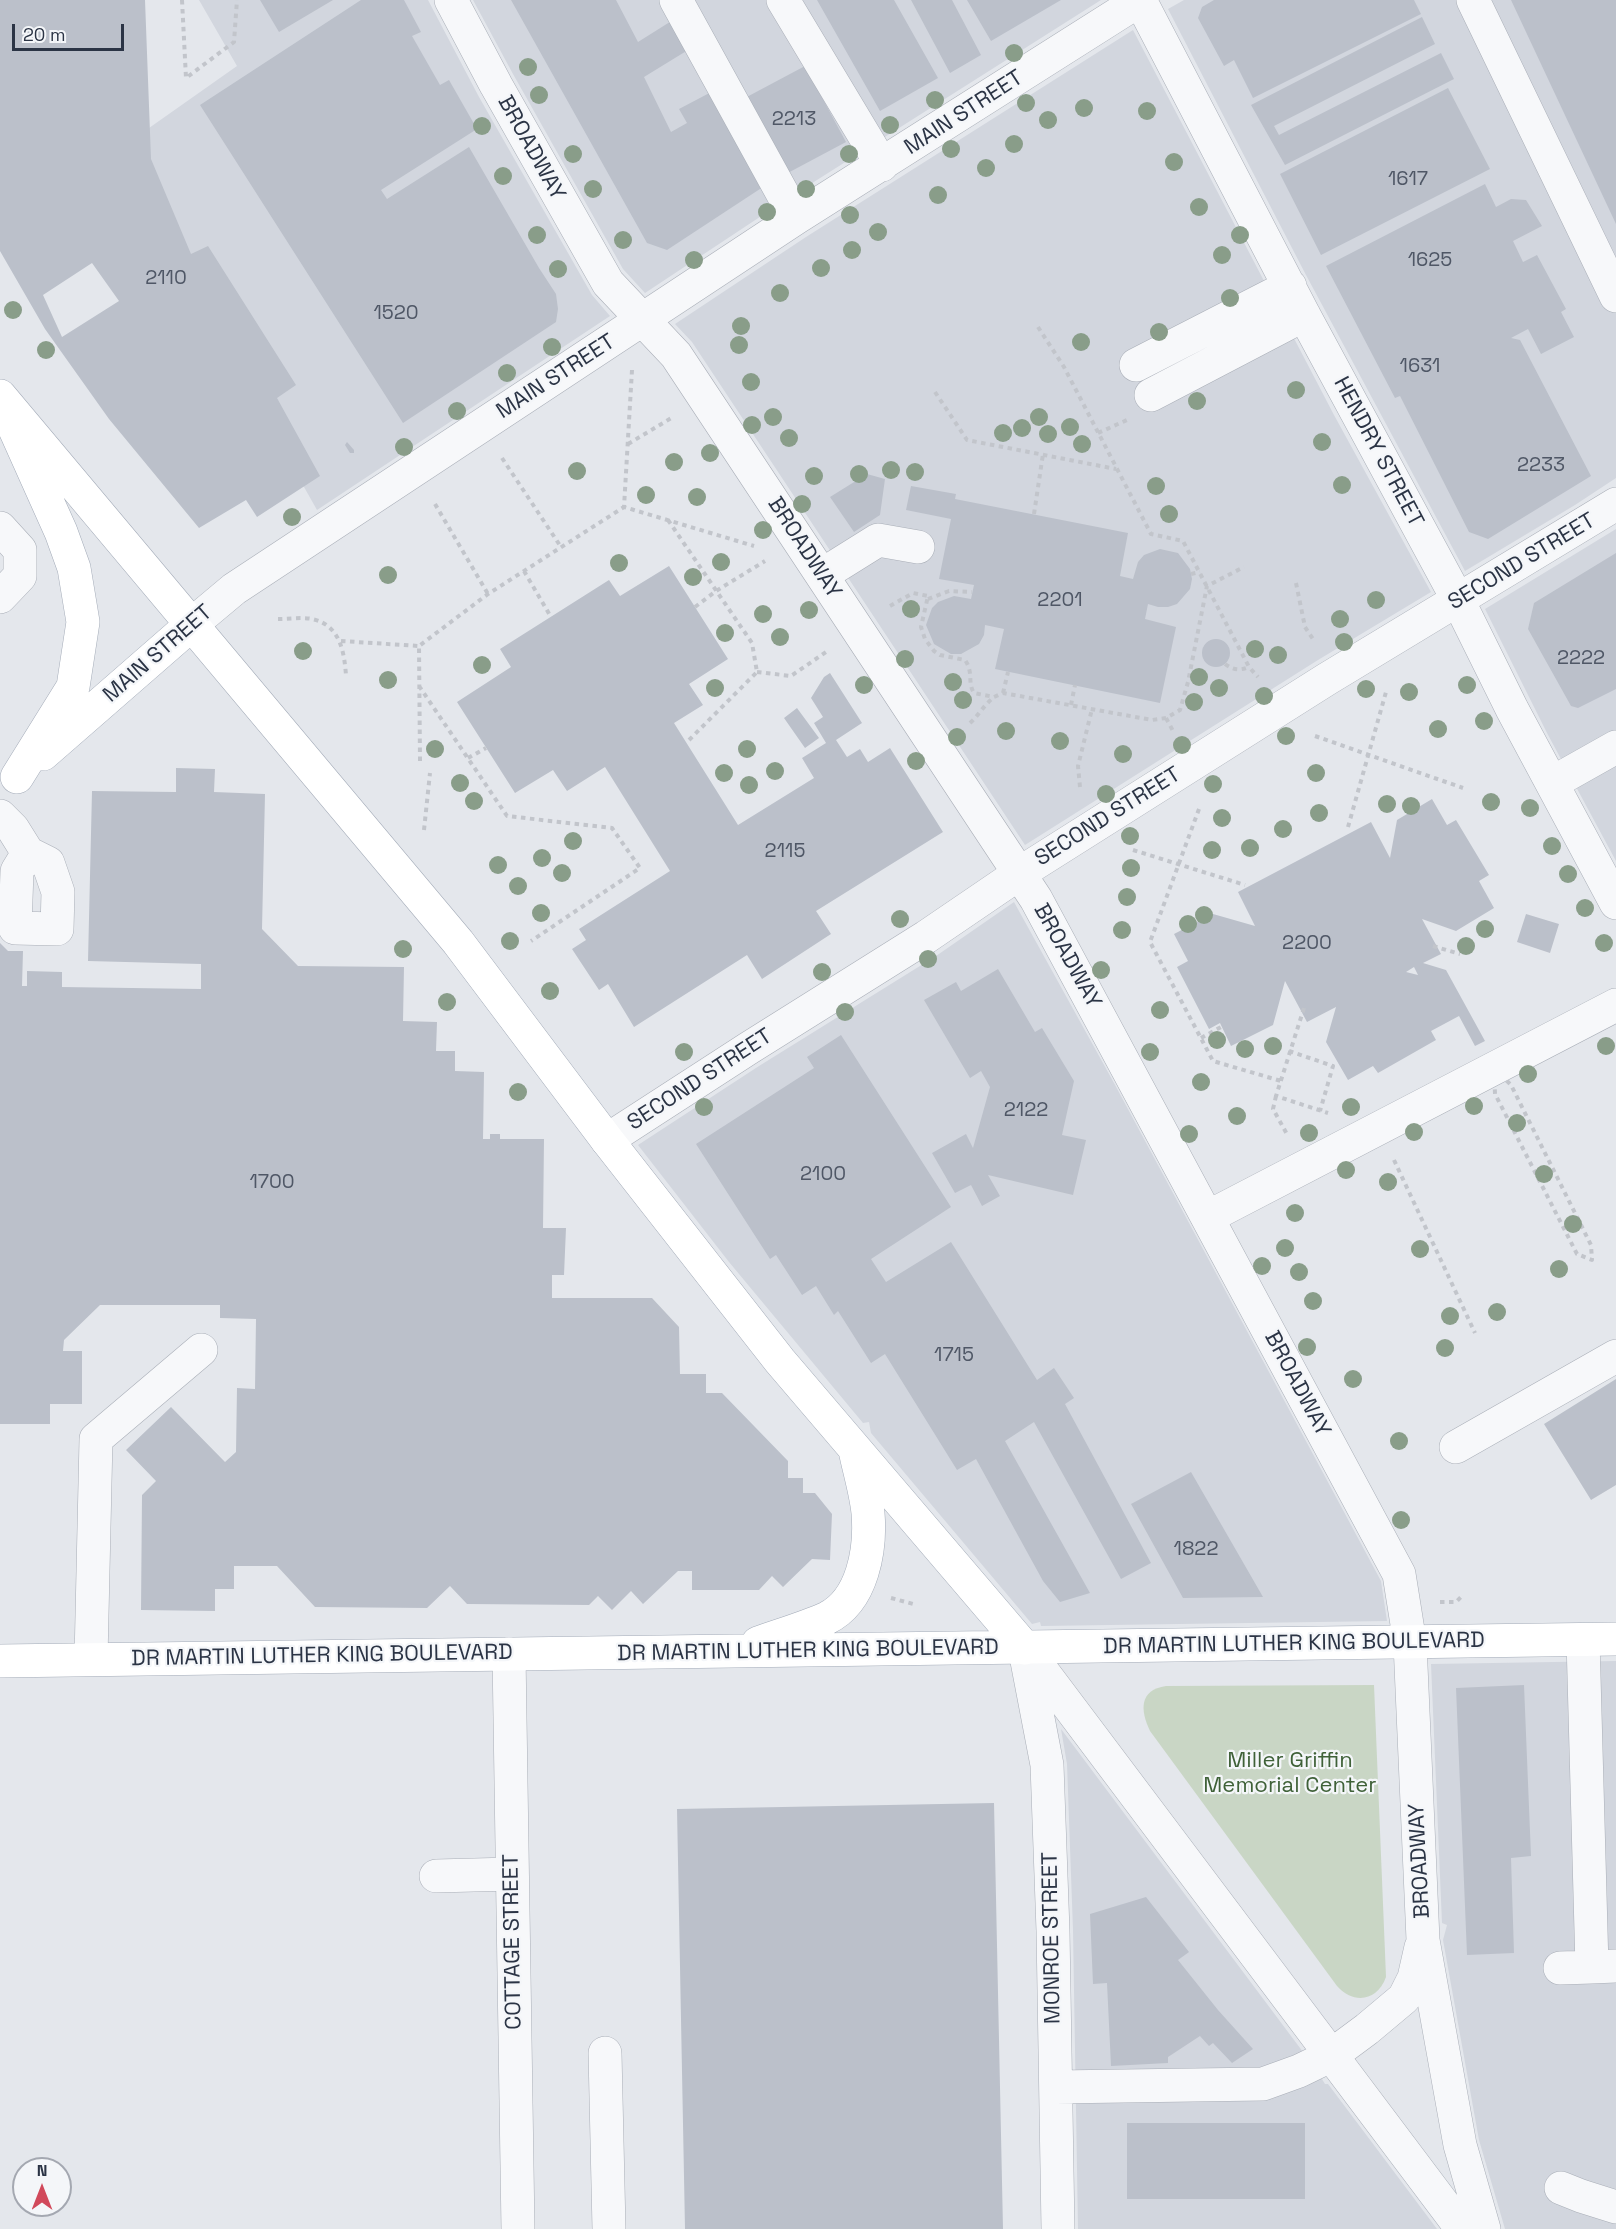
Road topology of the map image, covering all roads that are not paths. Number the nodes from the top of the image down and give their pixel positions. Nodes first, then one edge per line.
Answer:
1 (451, 0) edge
2 (675, 0) edge
3 (783, 0) edge
4 (1140, 0) edge
5 (1473, 0) edge
6 (882, 165) junction
7 (796, 218) junction
8 (1290, 286) junction
9 (1616, 296) edge
10 (1304, 315) junction
11 (642, 320) junction
12 (1136, 365) dead end
13 (1151, 395) dead end
14 (0, 396) edge
15 (1616, 504) edge
16 (0, 528) edge
17 (918, 547) dead end
18 (822, 575) junction
19 (0, 597) edge
20 (1458, 600) junction
21 (191, 625) junction
22 (1616, 747) edge
23 (1552, 783) junction
24 (8, 784) edge
25 (0, 816) edge
26 (28, 853) dead end
27 (1020, 873) junction
28 (1616, 903) edge
29 (1616, 1005) edge
30 (607, 1140) junction
31 (1208, 1217) junction
32 (201, 1350) dead end
33 (1616, 1356) edge
34 (1456, 1447) dead end
35 (854, 1448) junction
36 (1616, 1639) edge
37 (1583, 1640) junction
38 (1410, 1643) junction
39 (1025, 1648) junction
40 (735, 1652) junction
41 (509, 1654) junction
42 (91, 1659) junction
43 (0, 1661) edge
44 (512, 1874) junction
45 (436, 1876) dead end
46 (1423, 1940) junction
47 (1589, 1967) edge
48 (605, 2053) dead end
49 (1332, 2055) junction
50 (1056, 2087) junction
51 (1562, 2188) dead end
52 (1616, 2206) edge
53 (518, 2229) edge
54 (609, 2229) edge
55 (1058, 2229) edge
56 (1462, 2229) edge
57 (1484, 2229) edge

1 - 11 street, BROADWAY
2 - 7 street
3 - 6 street
4 - 6 street, MAIN STREET
4 - 8 street, HENDRY STREET
5 - 9 street
6 - 7 street, MAIN STREET
7 - 11 street, MAIN STREET
8 - 10 street, HENDRY STREET
8 - 12 street
10 - 13 street
10 - 20 street, HENDRY STREET
11 - 18 street, BROADWAY
11 - 21 street, MAIN STREET
14 - 21 main road
14 - 24 main road
15 - 20 street, SECOND STREET
16 - 19 street
17 - 18 street
18 - 27 street, BROADWAY
20 - 23 street, HENDRY STREET
20 - 27 street, SECOND STREET
21 - 24 main road, MAIN STREET
21 - 30 main road
22 - 23 street
23 - 28 street, HENDRY STREET
25 - 26 street
27 - 30 street, SECOND STREET
27 - 31 street, BROADWAY
29 - 31 street
30 - 35 main road
31 - 38 street, BROADWAY
32 - 42 street
33 - 34 street
35 - 39 main road
35 - 40 main road
36 - 37 main road, DR MARTIN LUTHER KING BOULEVARD
37 - 38 main road, DR MARTIN LUTHER KING BOULEVARD
37 - 47 street
38 - 39 main road, DR MARTIN LUTHER KING BOULEVARD
38 - 46 street, BROADWAY
39 - 40 main road, DR MARTIN LUTHER KING BOULEVARD
39 - 49 street
39 - 50 street, MONROE STREET
40 - 41 main road, DR MARTIN LUTHER KING BOULEVARD
41 - 42 main road, DR MARTIN LUTHER KING BOULEVARD
41 - 44 street, COTTAGE STREET
42 - 43 main road, DR MARTIN LUTHER KING BOULEVARD
44 - 45 street
44 - 53 street, COTTAGE STREET
46 - 49 street, BROADWAY
46 - 57 street, BROADWAY
48 - 54 street
49 - 50 street, BROADWAY
49 - 56 street
50 - 55 street, MONROE STREET
51 - 52 street

